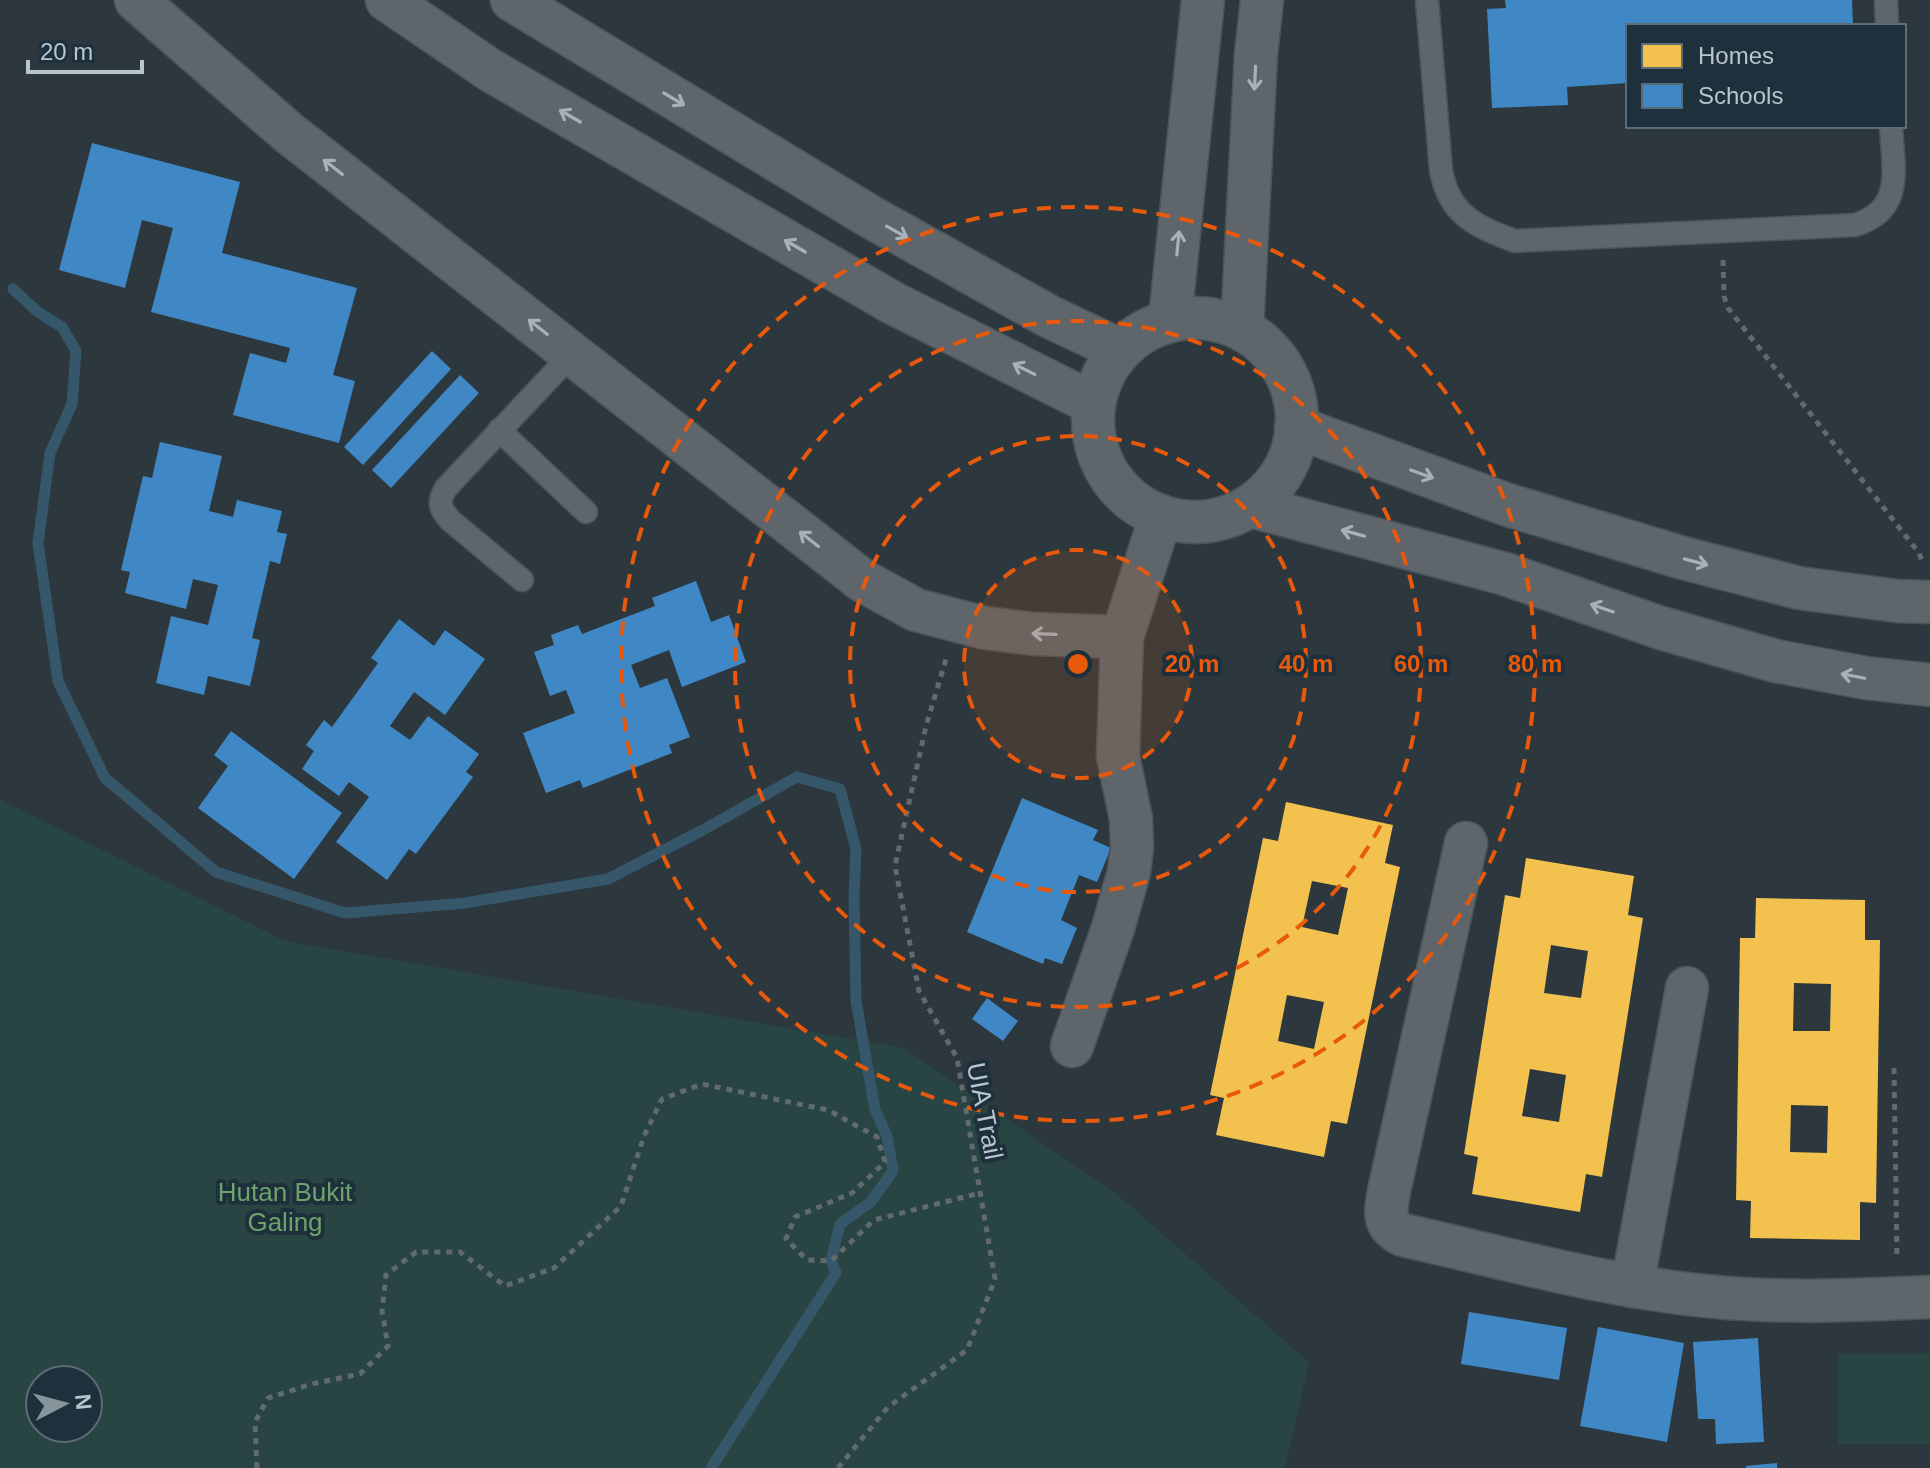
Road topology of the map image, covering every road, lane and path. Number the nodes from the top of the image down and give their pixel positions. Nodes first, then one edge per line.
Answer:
1 (136, 0) edge
2 (387, 0) edge
3 (512, 0) edge
4 (1203, 0) edge
5 (1262, 0) edge
6 (1427, 0) edge
7 (1886, 0) edge
8 (1887, 24) edge
9 (1891, 128) edge
10 (1723, 231) junction
11 (1170, 320) junction
12 (1242, 329) junction
13 (1120, 350) junction
14 (572, 354) junction
15 (1094, 404) junction
16 (1296, 427) junction
17 (499, 430) junction
18 (1251, 506) junction
19 (586, 512) dead end
20 (1161, 516) junction
21 (522, 580) dead end
22 (1927, 584) edge
23 (958, 620) junction
24 (1122, 637) junction
25 (1930, 685) edge
26 (1466, 843) dead end
27 (1687, 988) dead end
28 (1072, 1046) dead end
29 (1894, 1068) dead end
30 (980, 1193) junction
31 (1897, 1267) dead end
32 (1632, 1286) junction
33 (1930, 1297) edge
34 (257, 1468) edge
35 (838, 1468) edge

14 -> 1 street
15 -> 2 street
3 -> 13 street
11 -> 4 street
5 -> 12 street
6 - 10 lane
7 - 8 lane
9 - 10 lane
10 - 22 path
11 - 12 street
11 - 13 street
12 - 16 street
13 - 15 street
14 - 17 lane
23 -> 14 street
15 - 20 street
16 - 18 street
16 -> 22 street
17 - 19 lane
17 - 21 lane
18 - 20 street
25 -> 18 street
20 - 24 street
24 -> 23 street
23 - 30 path, UIA Trail
24 - 28 street
26 - 32 street
27 - 32 street
29 - 31 path
30 - 34 path
30 - 35 path, UIA Trail
32 - 33 street

